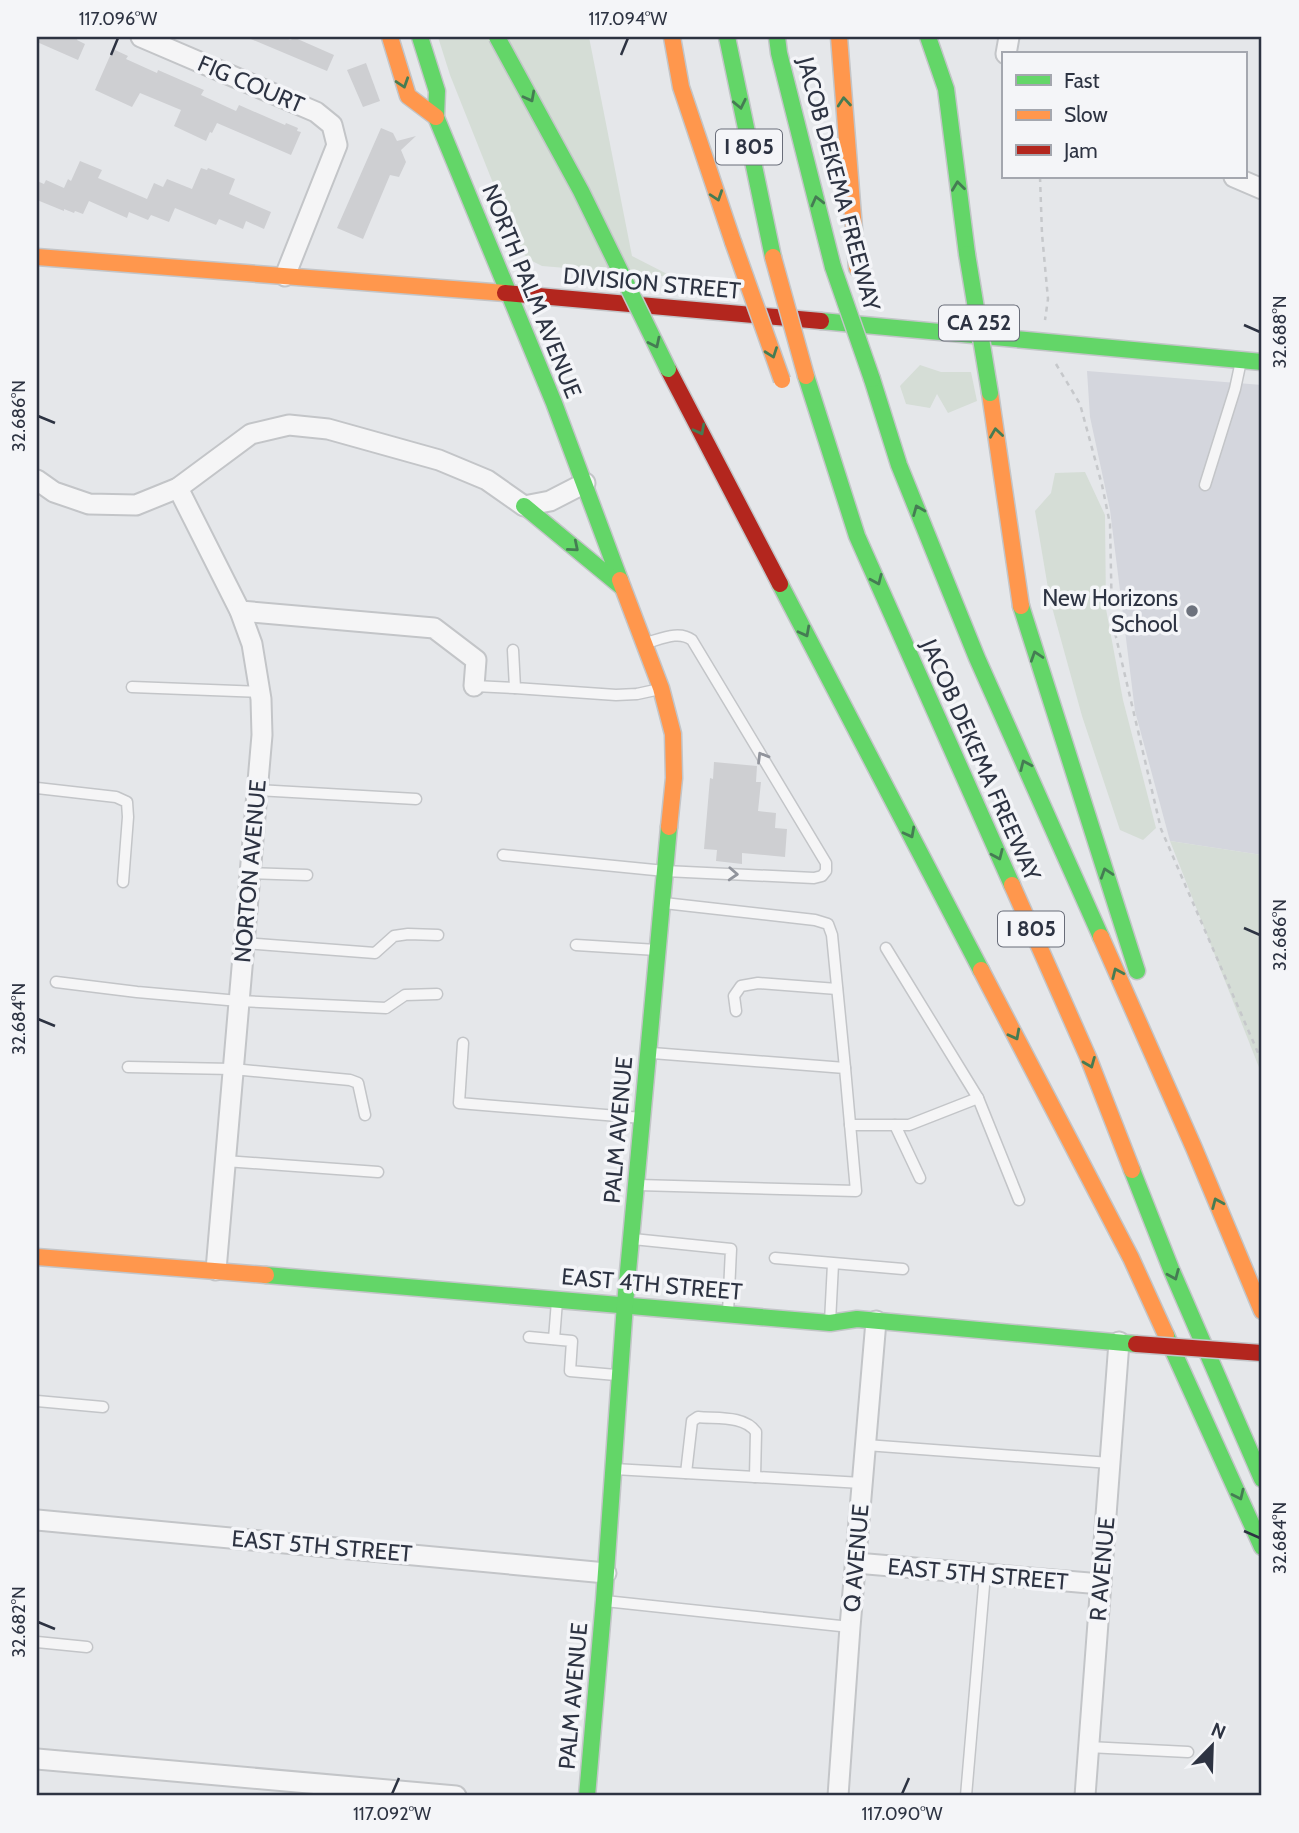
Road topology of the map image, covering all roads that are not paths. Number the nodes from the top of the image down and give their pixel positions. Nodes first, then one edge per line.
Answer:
1 (141, 37) edge
2 (390, 37) edge
3 (420, 37) edge
4 (497, 37) edge
5 (673, 37) edge
6 (727, 37) edge
7 (777, 37) edge
8 (839, 37) edge
9 (929, 37) edge
10 (436, 117) junction
11 (1236, 178) edge
12 (1262, 189) edge
13 (37, 257) edge
14 (858, 274) dead end
15 (285, 276) junction
16 (510, 293) junction
17 (862, 305) dead end
18 (1241, 360) junction
19 (1262, 362) edge
20 (872, 379) junction
21 (784, 386) dead end
22 (811, 440) dead end
23 (37, 480) edge
24 (584, 483) junction
25 (1205, 485) dead end
26 (178, 488) junction
27 (524, 506) junction
28 (857, 536) junction
29 (624, 588) junction
30 (240, 611) junction
31 (644, 643) junction
32 (513, 650) dead end
33 (132, 687) dead end
34 (474, 687) joint
35 (515, 688) junction
36 (661, 688) junction
37 (260, 692) junction
38 (37, 788) edge
39 (257, 790) junction
40 (416, 799) dead end
41 (503, 855) dead end
42 (665, 871) junction
43 (250, 873) junction
44 (307, 875) dead end
45 (123, 882) dead end
46 (662, 903) junction
47 (438, 935) dead end
48 (244, 943) junction
49 (576, 945) dead end
50 (886, 948) dead end
51 (658, 950) junction
52 (56, 982) dead end
53 (837, 989) junction
54 (437, 994) dead end
55 (239, 1001) junction
56 (736, 1011) dead end
57 (463, 1043) dead end
58 (648, 1053) junction
59 (128, 1068) dead end
60 (845, 1068) junction
61 (233, 1069) junction
62 (978, 1098) junction
63 (365, 1115) dead end
64 (642, 1118) junction
65 (850, 1125) junction
66 (895, 1125) junction
67 (1194, 1148) junction
68 (225, 1161) junction
69 (378, 1172) dead end
70 (920, 1178) dead end
71 (636, 1185) junction
72 (1019, 1200) dead end
73 (631, 1239) junction
74 (37, 1257) edge
75 (775, 1258) dead end
76 (833, 1264) junction
77 (903, 1269) dead end
78 (216, 1270) junction
79 (557, 1299) junction
80 (625, 1304) junction
81 (1262, 1311) edge
82 (728, 1314) junction
83 (876, 1321) junction
84 (830, 1323) junction
85 (529, 1337) dead end
86 (554, 1339) junction
87 (1128, 1343) junction
88 (1262, 1353) edge
89 (620, 1376) junction
90 (37, 1401) edge
91 (103, 1407) dead end
92 (866, 1445) junction
93 (1110, 1464) junction
94 (614, 1469) junction
95 (686, 1473) junction
96 (755, 1477) junction
97 (1262, 1479) edge
98 (862, 1483) junction
99 (37, 1520) edge
100 (1262, 1547) edge
101 (856, 1563) junction
102 (606, 1573) junction
103 (985, 1574) junction
104 (1101, 1584) junction
105 (604, 1601) junction
106 (850, 1627) junction
107 (37, 1642) edge
108 (87, 1647) dead end
109 (1088, 1747) junction
110 (1188, 1752) dead end
111 (37, 1759) edge
112 (456, 1796) edge
113 (587, 1796) edge
114 (838, 1796) edge
115 (965, 1796) edge
116 (1085, 1796) edge

1 - 15 street, FIG COURT
2 -> 10 main road
3 - 10 main road, NORTH PALM AVENUE
4 -> 100 main road, bridge
5 -> 21 main road, bridge
6 -> 28 main road, JACOB DEKEMA FREEWAY / I 805, bridge
20 -> 7 main road, JACOB DEKEMA FREEWAY / I 805, bridge
14 -> 8 main road
67 -> 9 main road, CA 252, bridge
10 - 16 main road, NORTH PALM AVENUE
11 - 12 street
13 - 15 main road, DIVISION STREET
15 - 16 main road, DIVISION STREET
16 - 18 main road, DIVISION STREET
16 - 24 main road, NORTH PALM AVENUE
17 - 20 main road, bridge
18 - 19 main road, DIVISION STREET
18 - 25 lane
67 -> 20 main road, JACOB DEKEMA FREEWAY / I 805
22 - 28 main road
23 - 26 street
24 - 27 street
24 - 29 main road, PALM AVENUE
26 - 27 street
26 - 30 street, NORTON AVENUE
27 -> 29 main road
28 -> 97 main road, JACOB DEKEMA FREEWAY / I 805
29 - 31 main road, PALM AVENUE
30 - 34 street
30 - 37 street, NORTON AVENUE
31 - 36 main road, PALM AVENUE
42 -> 31 lane
32 - 35 lane
33 - 37 lane
34 - 35 lane
35 - 36 lane
36 - 42 main road, PALM AVENUE
37 - 39 street, NORTON AVENUE
38 - 45 lane
39 - 40 lane
39 - 43 street, NORTON AVENUE
41 - 42 lane
42 - 46 main road, PALM AVENUE
43 - 44 lane
43 - 48 street, NORTON AVENUE
46 - 51 main road, PALM AVENUE
46 - 53 lane
47 - 48 lane
48 - 55 street, NORTON AVENUE
49 - 51 lane
50 - 62 lane
51 - 58 main road, PALM AVENUE
52 - 55 lane
53 - 56 lane
53 - 60 lane
54 - 55 lane
55 - 61 street, NORTON AVENUE
57 - 64 lane
58 - 60 lane
58 - 64 main road, PALM AVENUE
59 - 61 lane
60 - 65 lane
61 - 63 lane
61 - 68 street, NORTON AVENUE
62 - 66 lane
62 - 72 lane
64 - 71 main road, PALM AVENUE
65 - 66 lane
65 - 71 lane
66 - 70 lane
81 -> 67 main road, JACOB DEKEMA FREEWAY / I 805
68 - 69 lane
68 - 78 street, NORTON AVENUE
71 - 73 main road, PALM AVENUE
73 - 80 main road, PALM AVENUE
73 - 82 lane
74 - 78 main road, EAST 4TH STREET
75 - 76 lane
76 - 77 lane
76 - 84 lane
78 - 79 main road, EAST 4TH STREET
79 - 80 main road, EAST 4TH STREET
79 - 86 lane
80 - 82 main road, EAST 4TH STREET
80 - 89 main road, PALM AVENUE
82 - 84 main road, EAST 4TH STREET
83 - 84 main road, EAST 4TH STREET
83 - 87 main road, EAST 4TH STREET
83 - 92 street, Q AVENUE
85 - 86 lane
86 - 89 lane
87 - 88 main road, EAST 4TH STREET, bridge
87 - 93 street, R AVENUE
89 - 94 main road, PALM AVENUE
90 - 91 lane
92 - 93 lane
92 - 98 street, Q AVENUE
93 - 104 street, R AVENUE
94 - 95 lane
94 - 102 main road, PALM AVENUE
95 - 96 lane
95 - 96 lane
96 - 98 lane
98 - 101 street, Q AVENUE
99 - 102 street, EAST 5TH STREET
101 - 103 street, EAST 5TH STREET
101 - 106 street, Q AVENUE
102 - 105 main road, PALM AVENUE
103 - 104 street, EAST 5TH STREET
103 - 115 lane
104 - 109 street, R AVENUE
105 - 106 lane
105 - 113 main road, PALM AVENUE
106 - 114 street, Q AVENUE
107 - 108 lane
109 - 110 lane
109 - 116 street, R AVENUE
111 - 112 street

